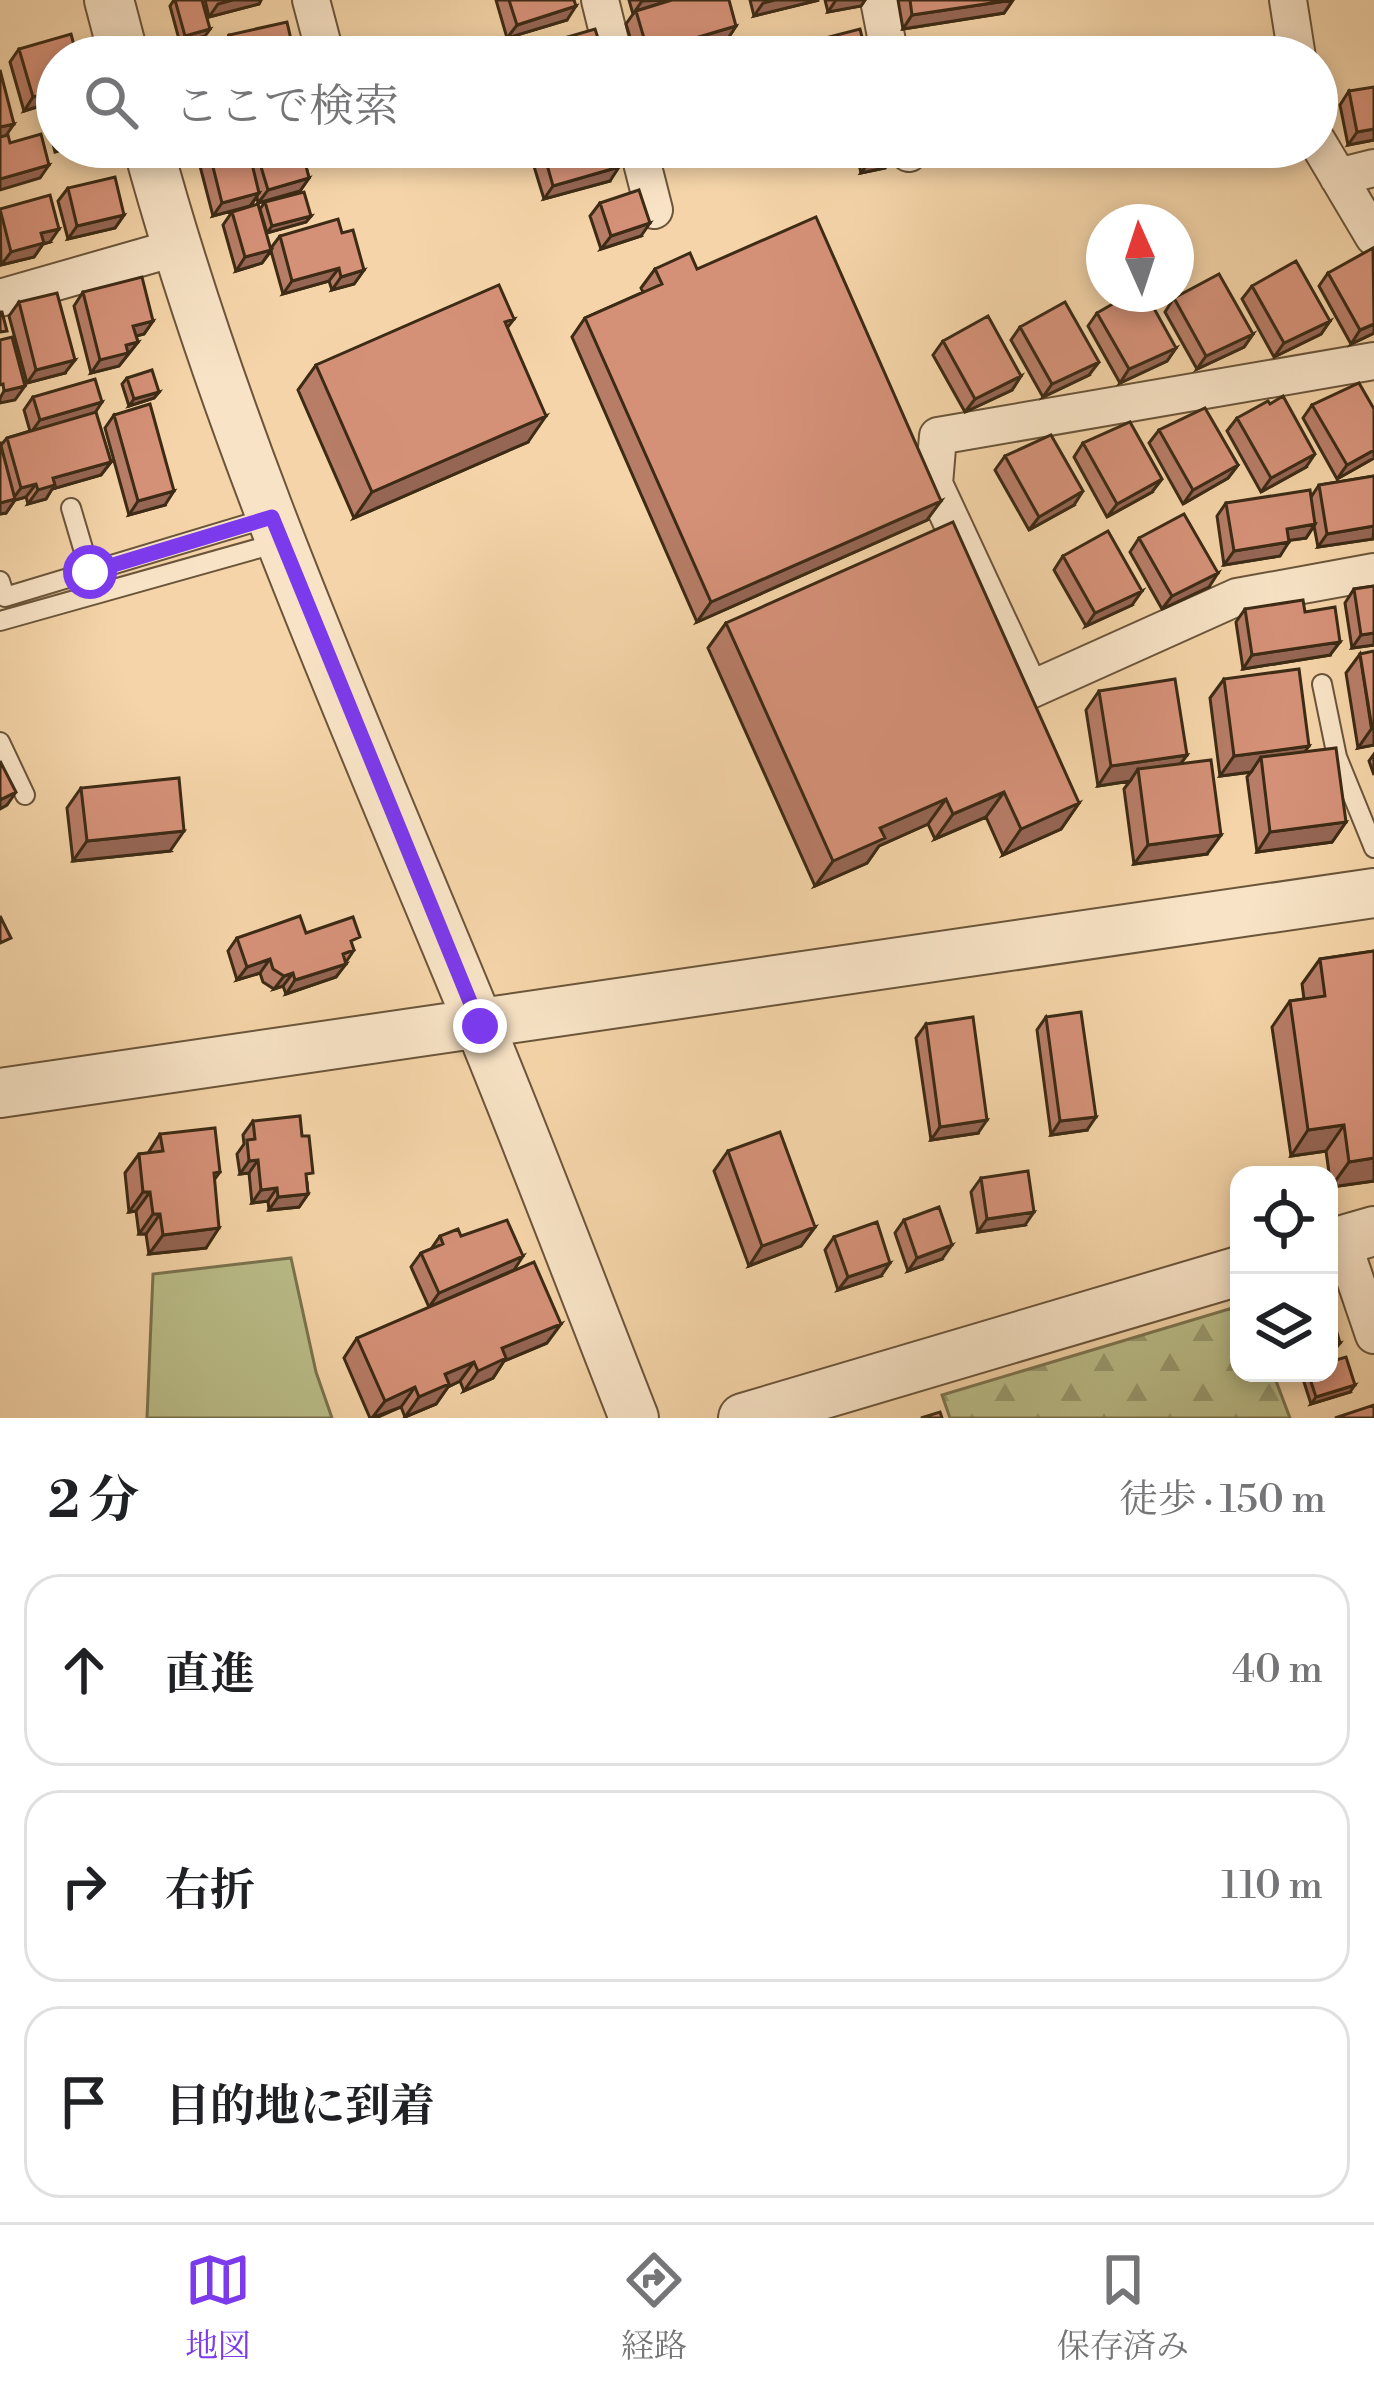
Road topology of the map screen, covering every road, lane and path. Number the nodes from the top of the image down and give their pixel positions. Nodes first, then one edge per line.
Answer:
1 (109, 0) edge
2 (311, 0) edge
3 (600, 0) edge
4 (879, 0) edge
5 (1288, 0) edge
6 (118, 36) edge
7 (320, 36) edge
8 (609, 36) edge
9 (886, 36) edge
10 (1294, 36) edge
11 (154, 168) edge
12 (643, 168) edge
13 (1356, 172) edge
14 (654, 210) dead end
15 (1374, 237) edge
16 (178, 247) junction
17 (0, 298) edge
18 (1374, 362) edge
19 (71, 508) dead end
20 (276, 529) junction
21 (90, 572) junction
22 (1374, 572) edge
23 (0, 581) edge
24 (0, 621) edge
25 (1322, 684) dead end
26 (0, 742) edge
27 (25, 795) dead end
28 (1373, 886) edge
29 (480, 1026) junction
30 (0, 1094) edge
31 (1348, 1239) edge
32 (1230, 1274) edge
33 (1374, 1335) edge
34 (634, 1418) edge
35 (743, 1418) edge

1 - 6 street
2 - 7 street
3 - 8 street
4 - 9 street
5 - 10 street
11 - 16 street
12 - 14 street
13 - 15 street
16 - 17 street
16 - 20 street
18 - 22 street
19 - 21 lane
20 - 21 lane
20 - 24 lane
20 - 29 street
21 - 23 lane
25 - 28 lane
26 - 27 lane
28 - 29 street
29 - 30 street
29 - 34 street
31 - 33 street
32 - 35 street

